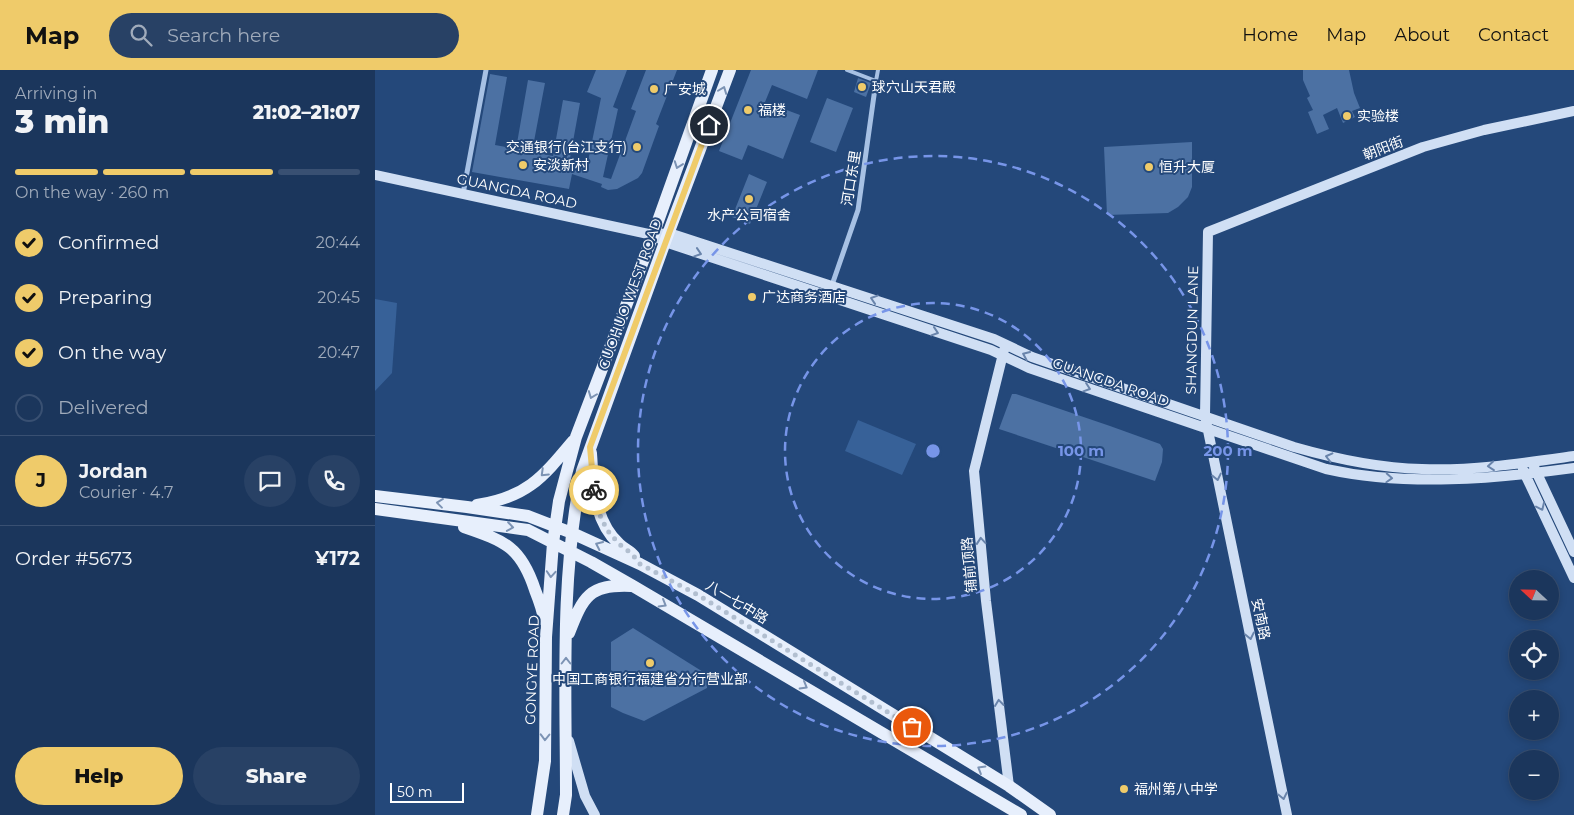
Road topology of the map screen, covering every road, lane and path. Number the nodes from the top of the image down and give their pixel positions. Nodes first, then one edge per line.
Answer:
1 (486, 70) edge
2 (712, 70) edge
3 (730, 70) edge
4 (847, 70) edge
5 (878, 70) edge
6 (876, 81) junction
7 (1574, 111) edge
8 (375, 175) edge
9 (463, 194) junction
10 (1207, 232) joint
11 (653, 235) junction
12 (667, 238) junction
13 (832, 285) junction
14 (1006, 344) junction
15 (1002, 355) junction
16 (1205, 416) junction
17 (1207, 430) junction
18 (576, 437) junction
19 (590, 447) junction
20 (1574, 456) edge
21 (1531, 462) junction
22 (1519, 463) junction
23 (1574, 468) edge
24 (1537, 473) junction
25 (1525, 475) junction
26 (375, 496) edge
27 (467, 506) junction
28 (375, 509) edge
29 (436, 517) junction
30 (556, 526) junction
31 (572, 533) junction
32 (553, 543) junction
33 (570, 551) junction
34 (1574, 552) edge
35 (640, 564) junction
36 (1574, 578) edge
37 (633, 586) junction
38 (546, 637) junction
39 (566, 642) junction
40 (566, 731) junction
41 (1009, 786) junction
42 (537, 815) edge
43 (563, 815) edge
44 (595, 815) edge
45 (1021, 815) edge
46 (1050, 815) edge
47 (1287, 815) edge

1 - 9 street
2 -> 11 main road, GUOHUO WEST ROAD
12 -> 3 main road, GUOHUO WEST ROAD
4 - 6 lane
5 - 6 lane, 河口东里
6 - 13 street, 河口东里
7 - 10 main road, 朝阳街
8 - 9 main road, GUANGDA ROAD
9 - 11 main road, GUANGDA ROAD
10 - 16 main road, SHANGDUN LANE
11 - 12 main road, GUANGDA ROAD
11 -> 18 main road, GUOHUO WEST ROAD
12 - 13 main road, GUANGDA ROAD
12 -> 15 main road, GUANGDA ROAD
12 - 19 main road, GUOHUO WEST ROAD
14 -> 13 main road, GUANGDA ROAD
14 - 15 main road, 铺前顶路
16 -> 14 main road, GUANGDA ROAD
15 -> 17 main road, GUANGDA ROAD
41 -> 15 main road, 铺前顶路
16 - 17 main road, SHANGDUN LANE
22 -> 16 main road, GUANGDA ROAD
17 -> 25 main road, GUANGDA ROAD
17 -> 47 main road, 安南路
18 -> 27 main road
18 - 30 main road, GUOHUO WEST ROAD
19 - 31 main road, GUOHUO WEST ROAD
19 - 35 main road
20 - 21 main road, GUANGDA ROAD
21 - 22 main road, GUANGDA ROAD
21 - 24 main road
22 - 25 main road
23 - 24 main road, GUANGDA ROAD
24 - 25 main road, GUANGDA ROAD
24 - 34 main road
25 -> 36 main road
27 -> 26 main road, 八一七中路
27 - 30 main road, 八一七中路
28 - 29 main road
29 -> 32 main road
29 - 38 main road
30 - 31 main road, 八一七中路
30 - 32 main road, GONGYE ROAD
31 - 33 main road
35 -> 31 main road, 八一七中路
32 - 33 main road
32 -> 38 main road, GONGYE ROAD
33 - 37 main road
33 - 39 main road
41 -> 35 main road, 八一七中路
37 - 39 main road
37 -> 45 main road
38 -> 42 main road, GONGYE ROAD
40 -> 39 main road
40 - 43 main road
40 - 44 main road
41 - 46 main road, 八一七中路

